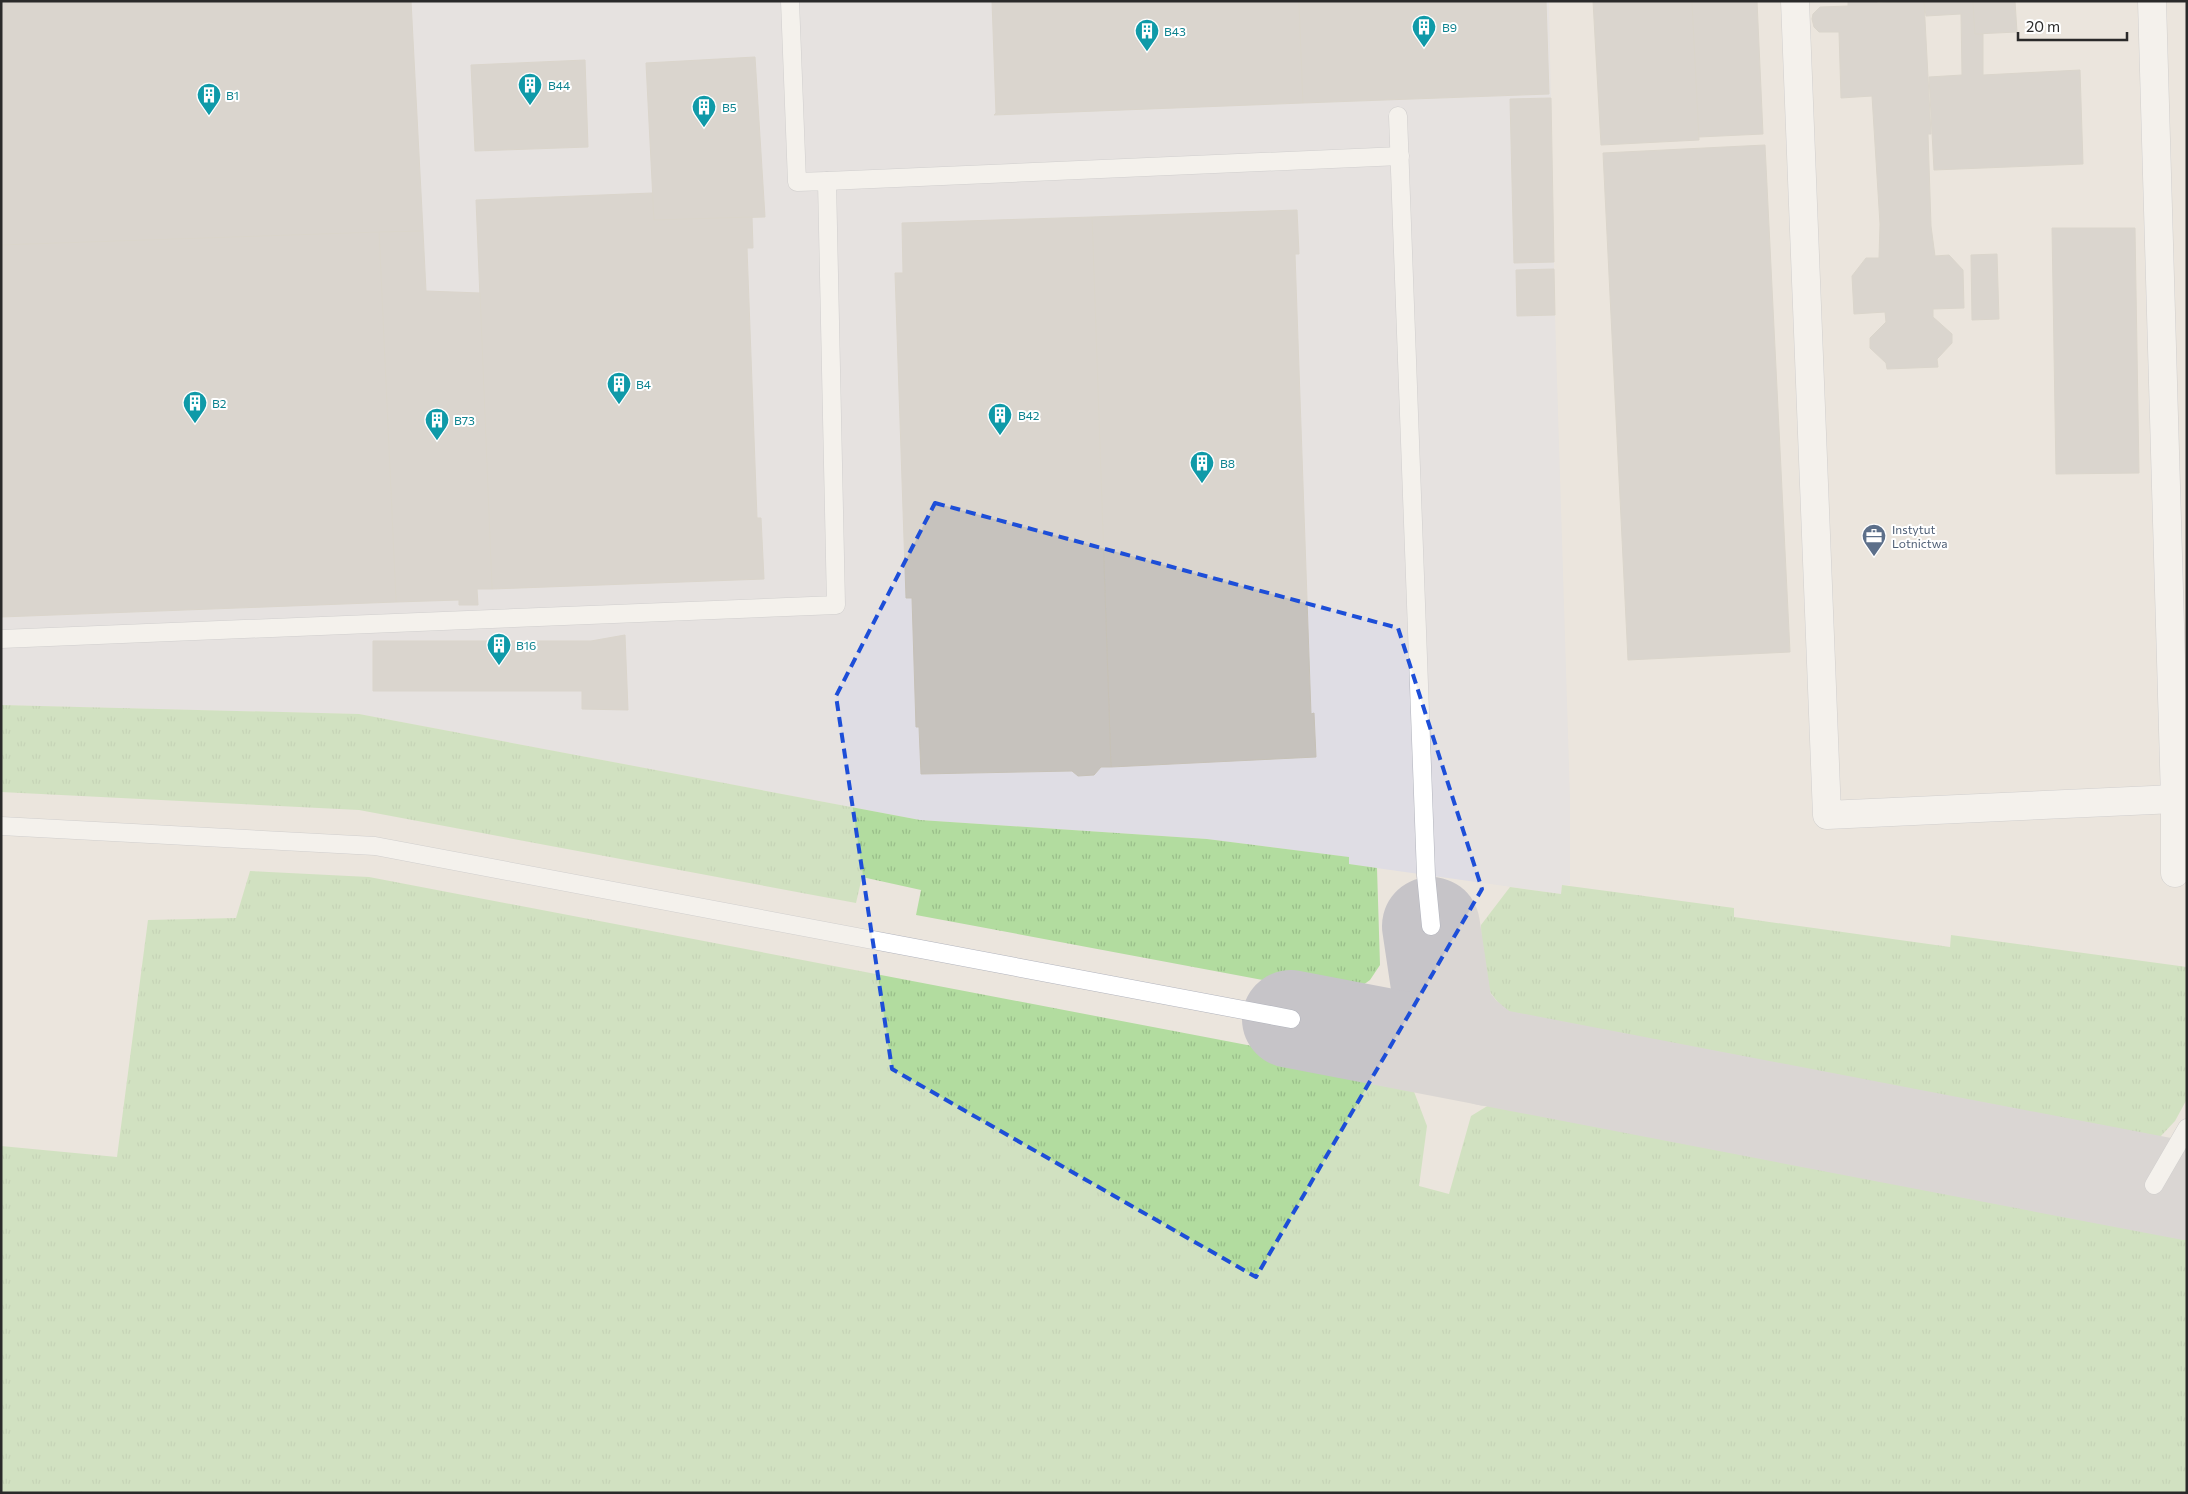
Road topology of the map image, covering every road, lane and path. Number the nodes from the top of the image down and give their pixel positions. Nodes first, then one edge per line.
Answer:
1 (790, 1) edge
2 (1795, 1) edge
3 (2152, 1) edge
4 (1398, 116) dead end
5 (1400, 156) junction
6 (827, 181) junction
7 (1, 639) edge
8 (2175, 799) junction
9 (1, 826) edge
10 (2175, 873) dead end
11 (1431, 926) dead end
12 (1291, 1019) dead end
13 (2187, 1128) edge
14 (2154, 1185) dead end

1 - 6 lane
2 - 8 street
3 - 8 street
4 - 5 lane
5 - 6 lane
5 - 11 lane
6 - 7 lane
8 - 10 street
9 - 12 lane
13 - 14 lane

